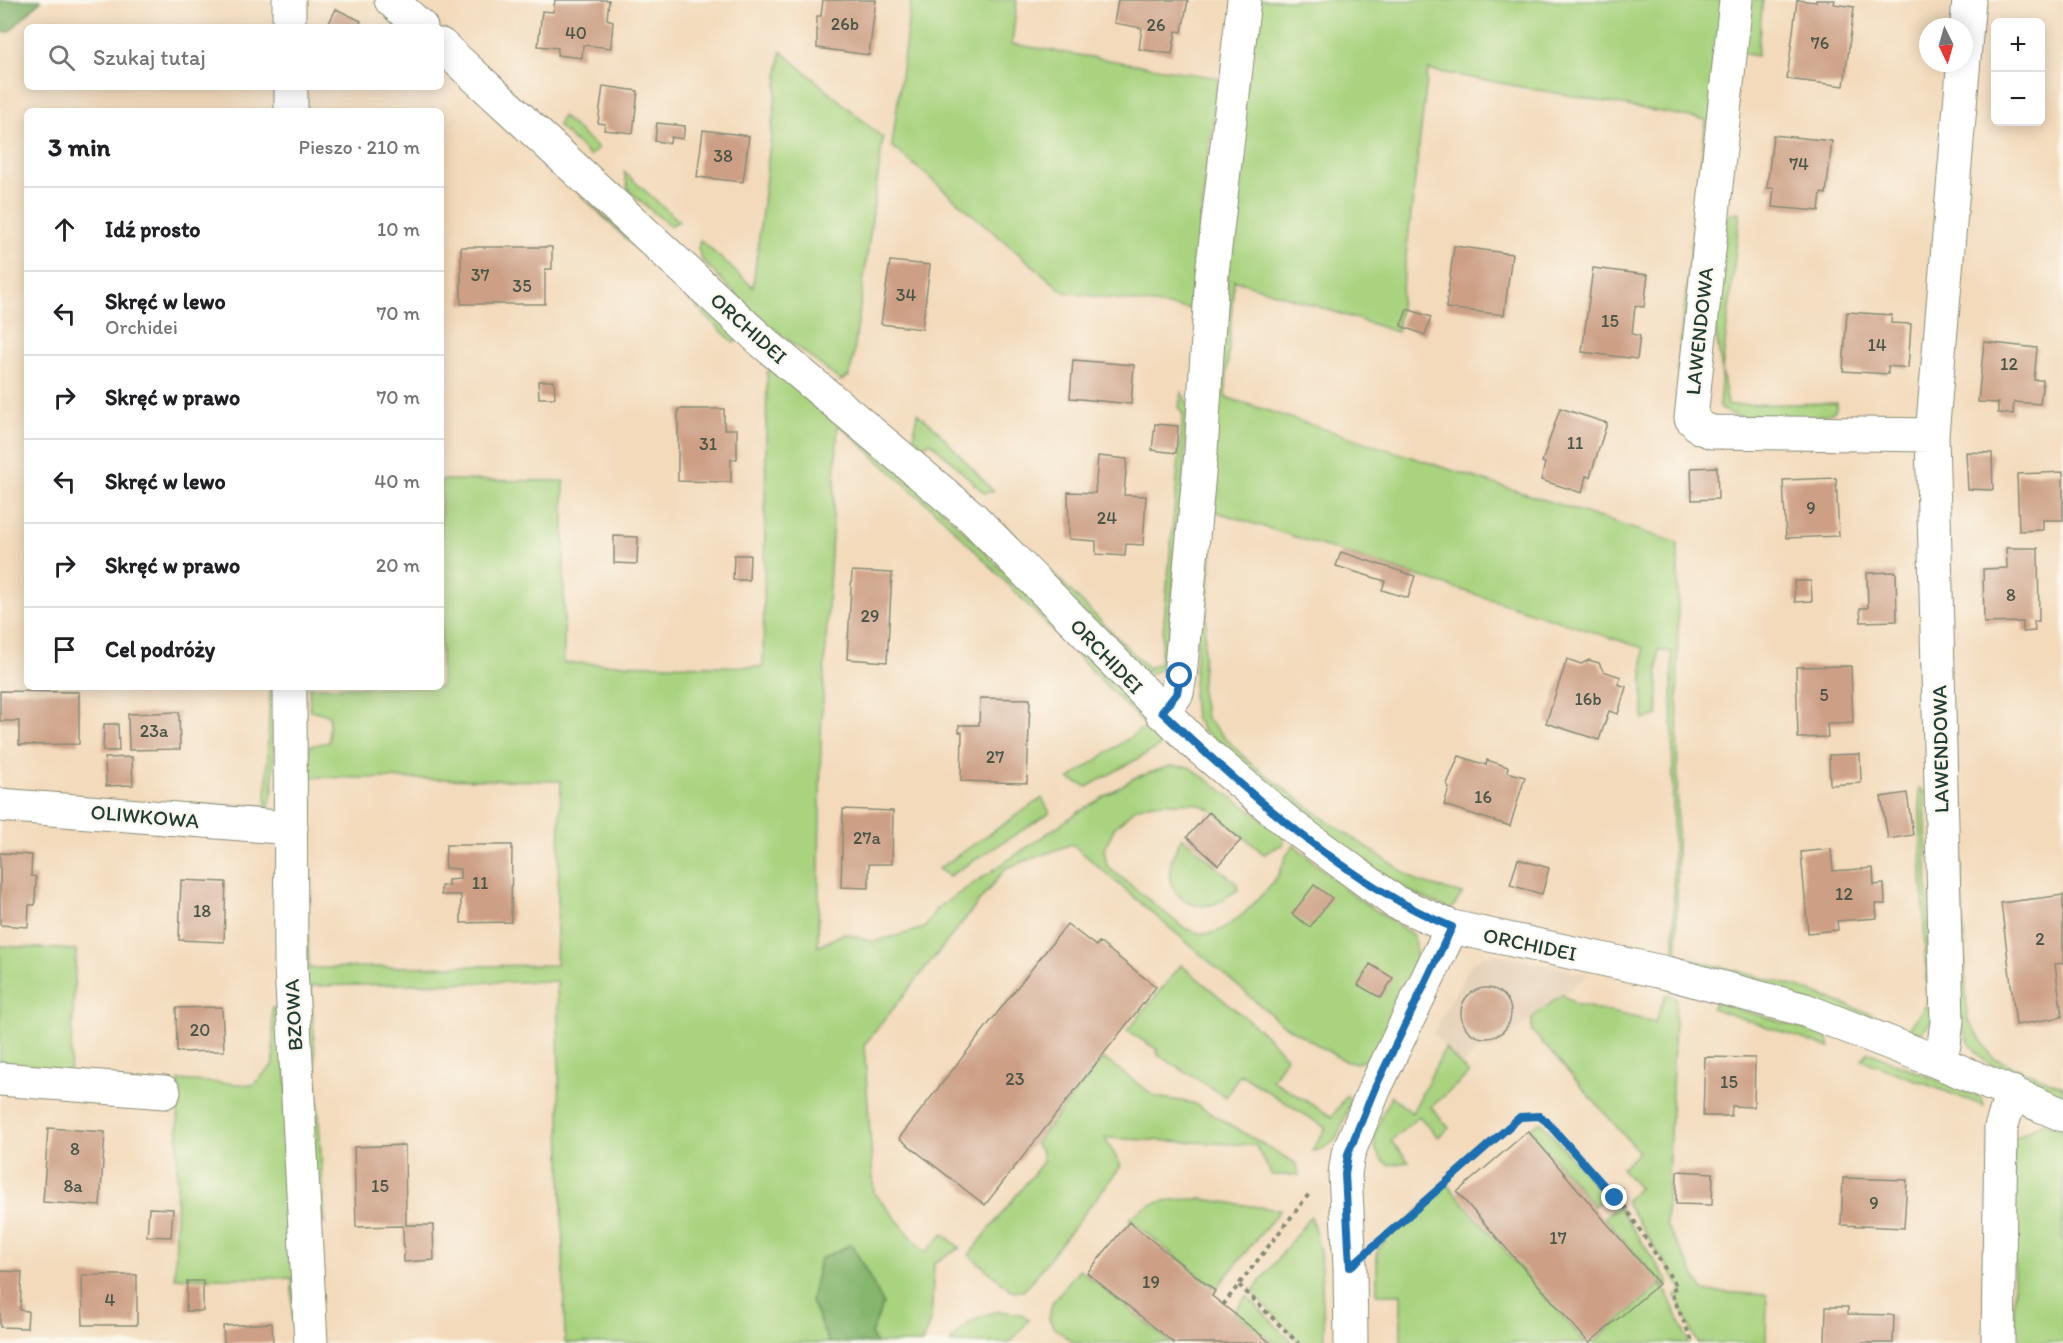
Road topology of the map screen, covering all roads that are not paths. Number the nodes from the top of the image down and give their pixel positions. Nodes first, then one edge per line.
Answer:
1 (289, 0) edge
2 (1244, 0) edge
3 (1736, 0) edge
4 (1969, 0) edge
5 (394, 1) edge
6 (289, 24) edge
7 (418, 24) edge
8 (444, 48) edge
9 (291, 90) edge
10 (291, 108) edge
11 (1932, 435) junction
12 (290, 690) edge
13 (1162, 712) junction
14 (0, 805) edge
15 (291, 828) junction
16 (1452, 927) junction
17 (1936, 1061) junction
18 (0, 1079) edge
19 (164, 1092) dead end
20 (2013, 1092) junction
21 (2063, 1115) edge
22 (311, 1343) edge
23 (1351, 1343) edge
24 (1998, 1343) edge

1 - 6 street
2 - 13 street
3 - 11 street, LAWENDOWA
4 - 11 street, LAWENDOWA
5 - 7 street
8 - 13 street, ORCHIDEI
9 - 10 street
11 - 17 street, LAWENDOWA
12 - 15 street, BZOWA
13 - 16 street, ORCHIDEI
14 - 15 street, OLIWKOWA
15 - 22 street, BZOWA
16 - 17 street, ORCHIDEI
16 - 23 street
17 - 20 street, ORCHIDEI
18 - 19 street
20 - 21 street, ORCHIDEI
20 - 24 street

